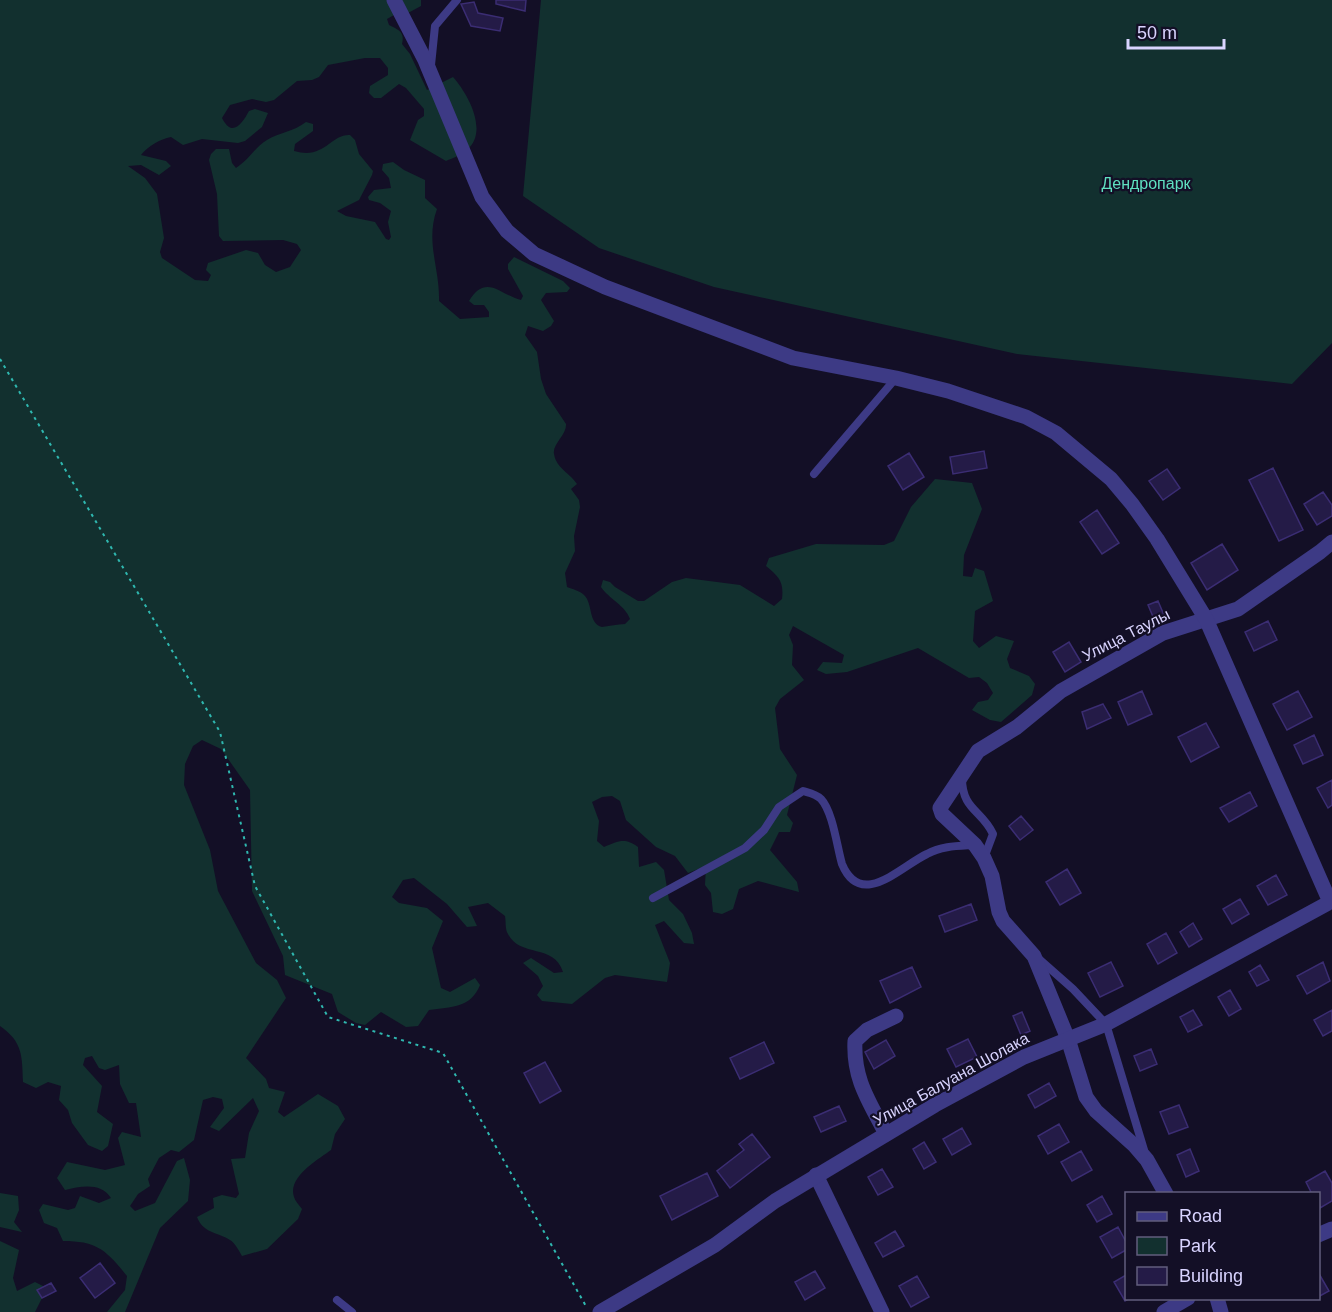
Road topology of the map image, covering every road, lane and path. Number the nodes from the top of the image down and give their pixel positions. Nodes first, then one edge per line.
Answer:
1 (394, 0) edge
2 (457, 0) edge
3 (430, 71) junction
4 (0, 359) edge
5 (896, 378) junction
6 (814, 474) dead end
7 (1332, 542) edge
8 (1206, 619) junction
9 (959, 781) junction
10 (975, 845) junction
11 (984, 858) junction
12 (653, 898) dead end
13 (1331, 902) edge
14 (1034, 956) junction
15 (896, 1016) dead end
16 (1106, 1024) junction
17 (1068, 1039) junction
18 (886, 1134) junction
19 (1148, 1160) junction
20 (816, 1175) junction
21 (1165, 1192) edge
22 (337, 1300) dead end
23 (1186, 1300) edge
24 (352, 1312) edge
25 (590, 1312) edge
26 (600, 1312) edge
27 (882, 1312) edge
28 (1163, 1312) edge

1 - 3 street
2 - 3 lane
3 - 5 street
4 - 25 path
5 - 6 lane
5 - 8 street
7 - 8 street, Улица Таулы
8 - 9 street, Улица Таулы
8 - 13 street
9 - 10 street, Улица Таулы
9 - 11 lane
10 - 11 street
10 - 12 lane
11 - 14 street
13 - 16 street, Улица Балуана Шолака
14 - 16 lane
14 - 17 street
15 - 18 street
16 - 17 street, Улица Балуана Шолака
16 - 19 lane
17 - 18 street, Улица Балуана Шолака
17 - 19 street
18 - 20 street, Улица Балуана Шолака
19 - 21 street
20 - 26 street, Улица Балуана Шолака
20 - 27 street
22 - 24 lane
23 - 28 street

